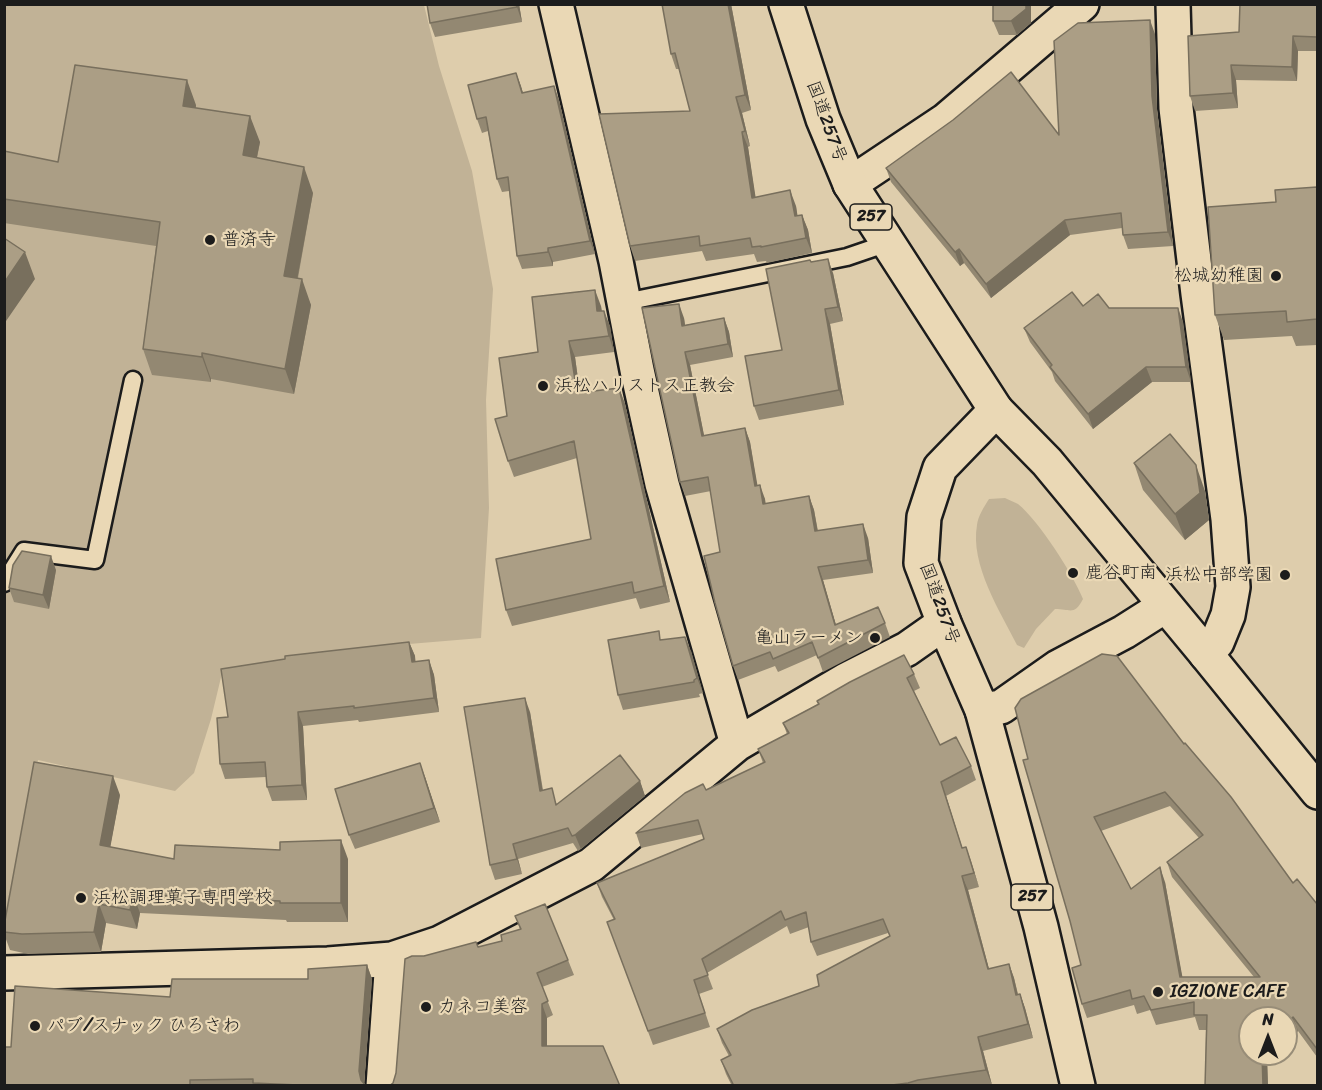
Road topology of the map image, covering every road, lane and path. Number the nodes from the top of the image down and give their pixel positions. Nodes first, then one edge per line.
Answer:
1 (556, 4) edge
2 (786, 4) edge
3 (1082, 4) edge
4 (1173, 4) edge
5 (850, 183) junction
6 (888, 243) junction
7 (625, 302) junction
8 (133, 380) dead end
9 (996, 410) junction
10 (4, 583) edge
11 (1165, 606) junction
12 (944, 623) junction
13 (1206, 654) junction
14 (982, 710) junction
15 (737, 744) junction
16 (1317, 792) edge
17 (392, 959) junction
18 (4, 973) edge
19 (383, 1086) edge
20 (1078, 1086) edge

1 - 7 main road
2 - 5 main road, 国道257号 / 257
3 - 5 main road
4 - 13 main road
5 - 6 main road, 国道257号 / 257
6 - 7 lane
6 - 9 main road, 国道257号 / 257
7 - 15 main road
8 - 10 lane
9 - 11 main road
9 - 12 main road, 国道257号 / 257
11 - 13 main road
11 - 14 main road
12 - 14 main road, 国道257号 / 257
12 - 15 main road
13 - 16 main road
14 - 20 main road, 国道257号 / 257
15 - 17 main road
17 - 18 main road
17 - 19 main road

